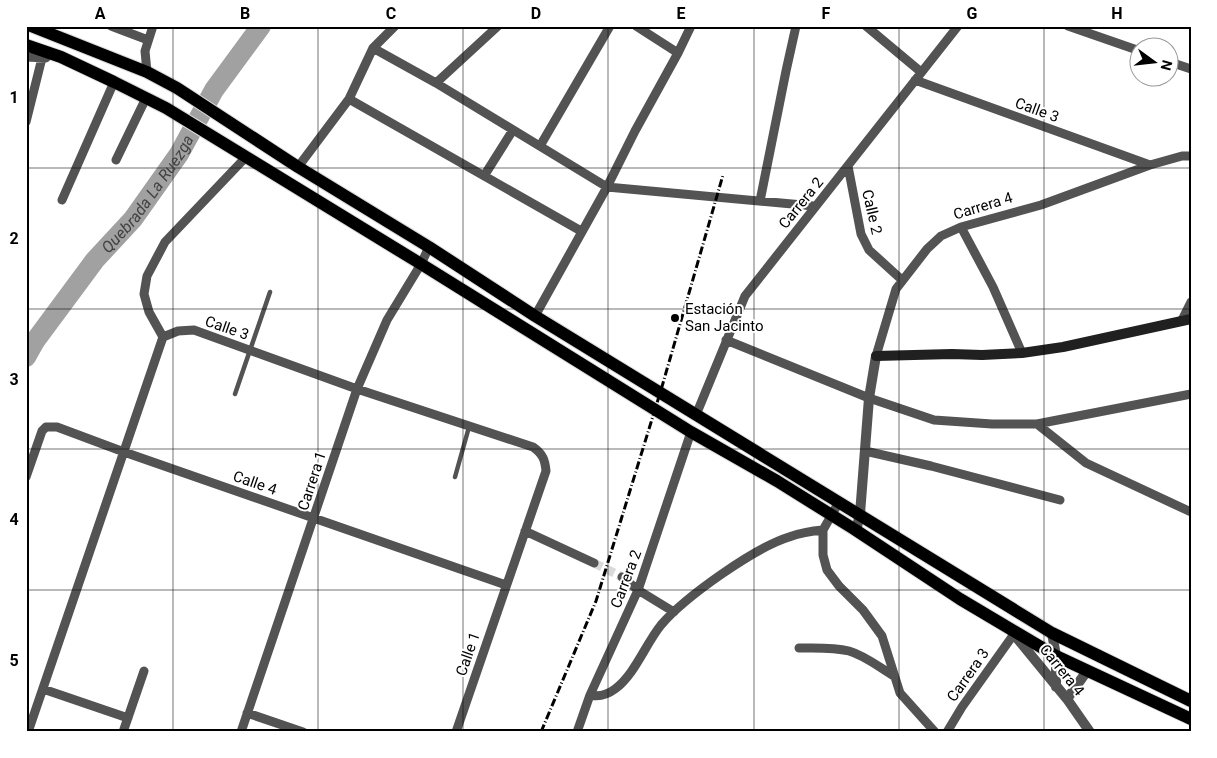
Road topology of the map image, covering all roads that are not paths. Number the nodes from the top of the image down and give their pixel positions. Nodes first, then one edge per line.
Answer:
1 (31, 26) edge
2 (111, 26) edge
3 (153, 26) edge
4 (394, 26) edge
5 (498, 26) edge
6 (610, 26) edge
7 (636, 26) edge
8 (691, 26) edge
9 (796, 26) edge
10 (866, 26) edge
11 (958, 26) edge
12 (1068, 26) edge
13 (148, 40) junction
14 (26, 45) edge
15 (373, 48) junction
16 (1130, 48) edge
17 (678, 54) junction
18 (26, 57) edge
19 (42, 58) junction
20 (61, 58) junction
21 (147, 72) junction
22 (921, 72) junction
23 (915, 80) junction
24 (114, 82) junction
25 (436, 84) junction
26 (146, 98) junction
27 (350, 99) junction
28 (26, 122) edge
29 (513, 130) junction
30 (540, 146) junction
31 (1191, 156) edge
32 (246, 157) junction
33 (116, 160) dead end
34 (1150, 165) junction
35 (848, 166) junction
36 (298, 167) junction
37 (484, 176) junction
38 (607, 187) junction
39 (62, 200) dead end
40 (760, 201) junction
41 (814, 206) junction
42 (961, 227) junction
43 (581, 231) junction
44 (429, 247) junction
45 (421, 264) junction
46 (902, 280) junction
47 (270, 292) dead end
48 (1191, 302) edge
49 (535, 316) junction
50 (1186, 320) edge
51 (163, 337) junction
52 (726, 340) junction
53 (250, 350) junction
54 (1022, 353) junction
55 (876, 356) junction
56 (357, 388) junction
57 (235, 394) dead end
58 (1191, 394) edge
59 (869, 398) junction
60 (696, 415) junction
61 (1038, 424) junction
62 (469, 427) junction
63 (691, 432) junction
64 (865, 451) junction
65 (124, 452) junction
66 (454, 476) dead end
67 (26, 477) edge
68 (1060, 500) dead end
69 (840, 502) junction
70 (1191, 512) edge
71 (860, 514) junction
72 (831, 515) junction
73 (314, 518) junction
74 (823, 530) junction
75 (525, 531) junction
76 (856, 531) junction
77 (594, 563) tunnel mouth
78 (622, 577) tunnel mouth
79 (506, 585) junction
80 (638, 590) junction
81 (674, 612) junction
82 (1011, 631) junction
83 (1052, 633) junction
84 (798, 648) dead end
85 (1056, 656) junction
86 (1087, 670) junction
87 (144, 671) dead end
88 (894, 676) junction
89 (1056, 687) junction
90 (43, 689) junction
91 (590, 696) junction
92 (1067, 699) junction
93 (1191, 700) edge
94 (247, 713) junction
95 (128, 718) junction
96 (1191, 719) edge
97 (286, 729) edge
98 (28, 732) edge
99 (123, 732) edge
100 (241, 732) edge
101 (304, 732) edge
102 (456, 732) edge
103 (577, 732) edge
104 (935, 732) edge
105 (947, 732) edge
106 (1090, 732) edge

1 - 21 main road
2 - 13 street
3 - 13 street
4 - 15 street
5 - 25 street
6 - 30 street
7 - 17 street
8 - 17 street
9 - 40 street
10 - 22 street
11 - 22 street, Carrera 2
12 - 16 street
13 - 21 street
14 - 20 main road
15 - 25 street
15 - 27 street
17 - 38 street
18 - 19 street
19 - 20 street
19 - 28 street
20 - 24 main road
21 - 36 main road
22 - 23 street, Carrera 2
23 - 34 street, Calle 3
23 - 35 street, Carrera 2
24 - 26 main road
24 - 39 street
25 - 29 street
26 - 32 main road
26 - 33 street
27 - 36 street
27 - 37 street
29 - 30 street
29 - 37 street
30 - 38 street
31 - 34 street, Carrera 4
32 - 45 main road
32 - 51 street
34 - 42 street, Carrera 4
35 - 41 street, Carrera 2
35 - 46 street, Calle 2
36 - 44 main road
37 - 43 street
38 - 40 street
38 - 43 street
40 - 41 street
41 - 52 street, Carrera 2
42 - 46 street, Carrera 4
42 - 54 street
43 - 49 street
44 - 45 street, Carrera 1
44 - 49 main road
45 - 56 street, Carrera 1
45 - 63 main road
46 - 55 street, Carrera 4
47 - 53 lane
48 - 50 street
49 - 60 main road
50 - 54 main road
51 - 53 street, Calle 3
51 - 65 street
52 - 59 street
52 - 60 street, Carrera 2
53 - 56 street, Calle 3
53 - 57 lane
54 - 55 main road
55 - 59 street, Carrera 4
56 - 62 street, Calle 3
56 - 73 street, Carrera 1
58 - 61 street
59 - 61 street
59 - 64 street, Carrera 4
60 - 69 main road
61 - 70 street
62 - 66 lane
62 - 75 street, Calle 3
63 - 72 main road
63 - 80 street, Carrera 2
64 - 68 street
64 - 71 street, Carrera 4
65 - 67 street, Calle 4
65 - 73 street, Calle 4
65 - 90 street
69 - 71 main road
69 - 72 street
71 - 76 street, Carrera 4
71 - 83 main road
72 - 74 street
72 - 76 main road
73 - 79 street, Calle 4
73 - 94 street, Carrera 1
74 - 81 street
74 - 88 street
75 - 77 street
75 - 79 street, Calle 3
76 - 82 main road
78 - 80 street
79 - 102 street, Calle 1
80 - 81 street
80 - 91 street, Carrera 2
81 - 91 street
82 - 85 main road
82 - 89 street, Carrera 4
82 - 105 street, Carrera 3
83 - 85 street
83 - 93 main road
84 - 88 street
85 - 86 main road
85 - 89 street
86 - 92 street
86 - 96 main road
87 - 95 street
88 - 104 street
89 - 92 street, Carrera 4
90 - 95 street
90 - 98 street
91 - 103 street, Carrera 2
92 - 106 street, Carrera 4
94 - 97 street
94 - 100 street, Carrera 1
95 - 99 street
97 - 101 street

